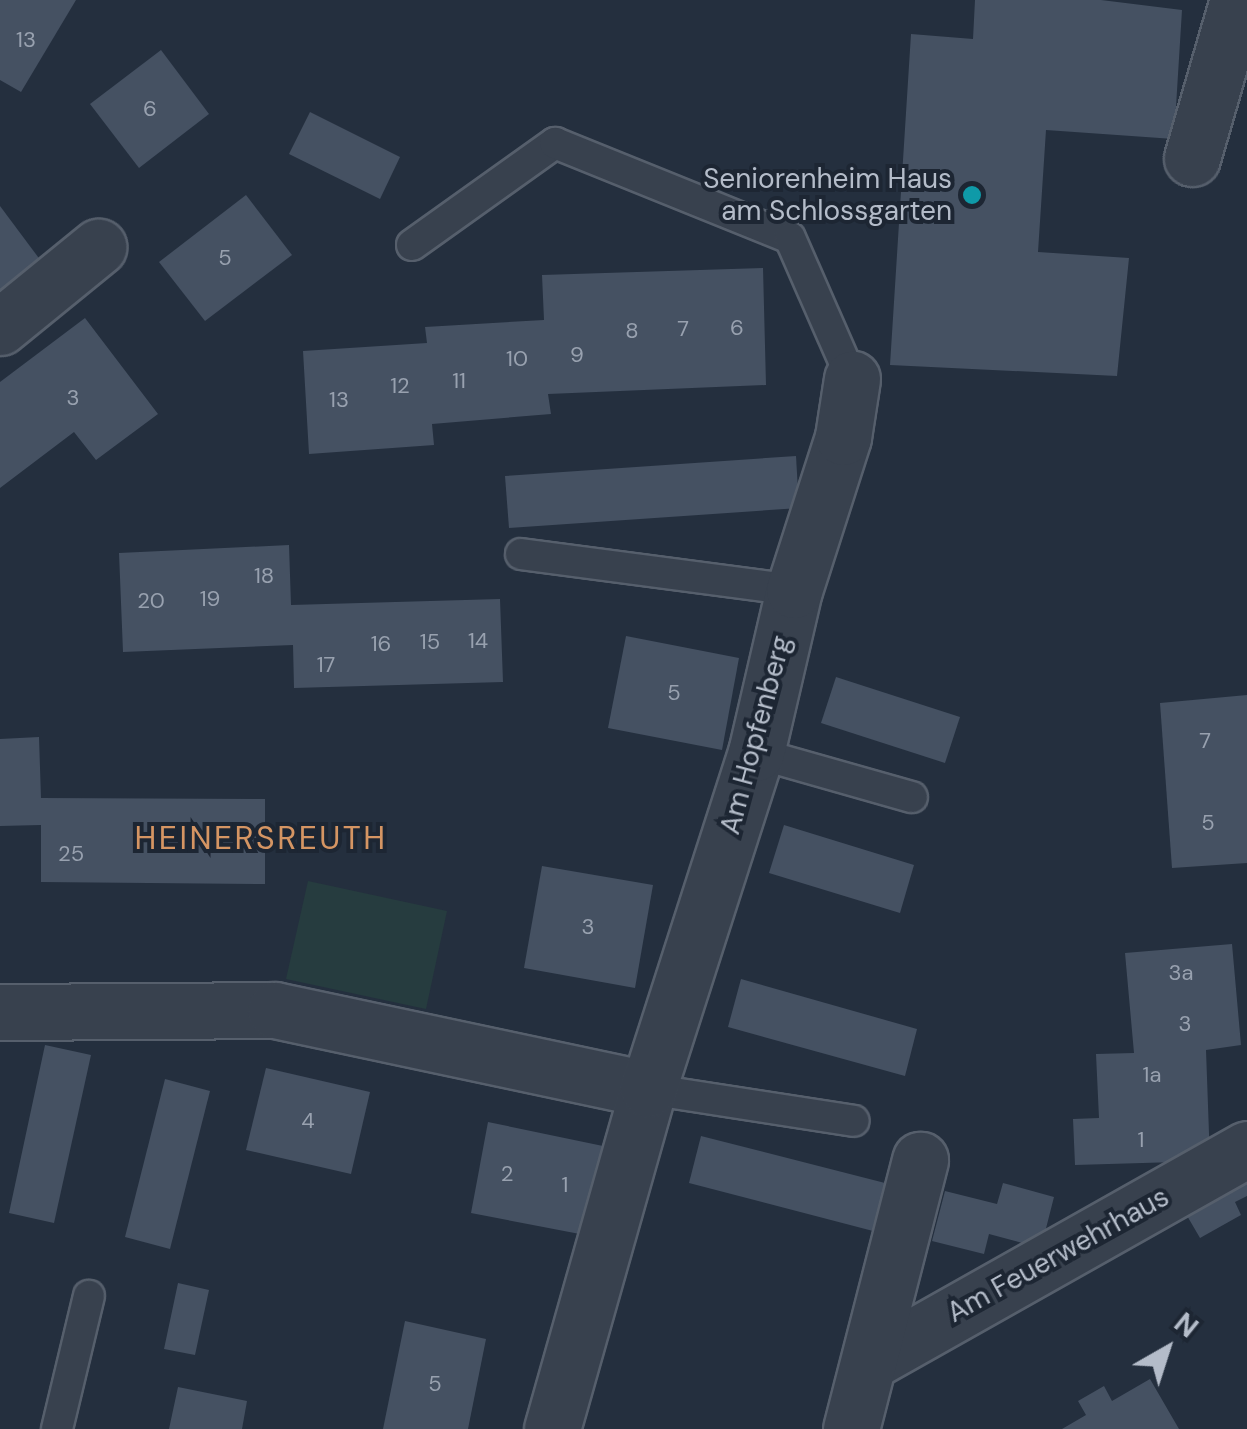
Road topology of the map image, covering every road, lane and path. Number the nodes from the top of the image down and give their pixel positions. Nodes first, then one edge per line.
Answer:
1 (1238, 0) edge
2 (1192, 158) dead end
3 (412, 244) dead end
4 (98, 248) dead end
5 (0, 327) edge
6 (852, 379) joint
7 (521, 554) dead end
8 (794, 590) junction
9 (756, 753) junction
10 (912, 796) dead end
11 (0, 1012) edge
12 (648, 1088) junction
13 (854, 1121) dead end
14 (1247, 1149) edge
15 (920, 1160) dead end
16 (89, 1296) dead end
17 (869, 1362) junction
18 (57, 1429) edge
19 (552, 1429) edge
20 (851, 1429) edge

1 - 2 street
3 - 6 lane
4 - 5 street
6 - 8 street, Am Hopfenberg
7 - 8 lane
8 - 9 street, Am Hopfenberg
9 - 10 lane
9 - 12 street, Am Hopfenberg
11 - 12 street
12 - 13 lane
12 - 19 street, Am Hopfenberg
14 - 17 street, Am Feuerwehrhaus
15 - 17 street
16 - 18 lane
17 - 20 street

